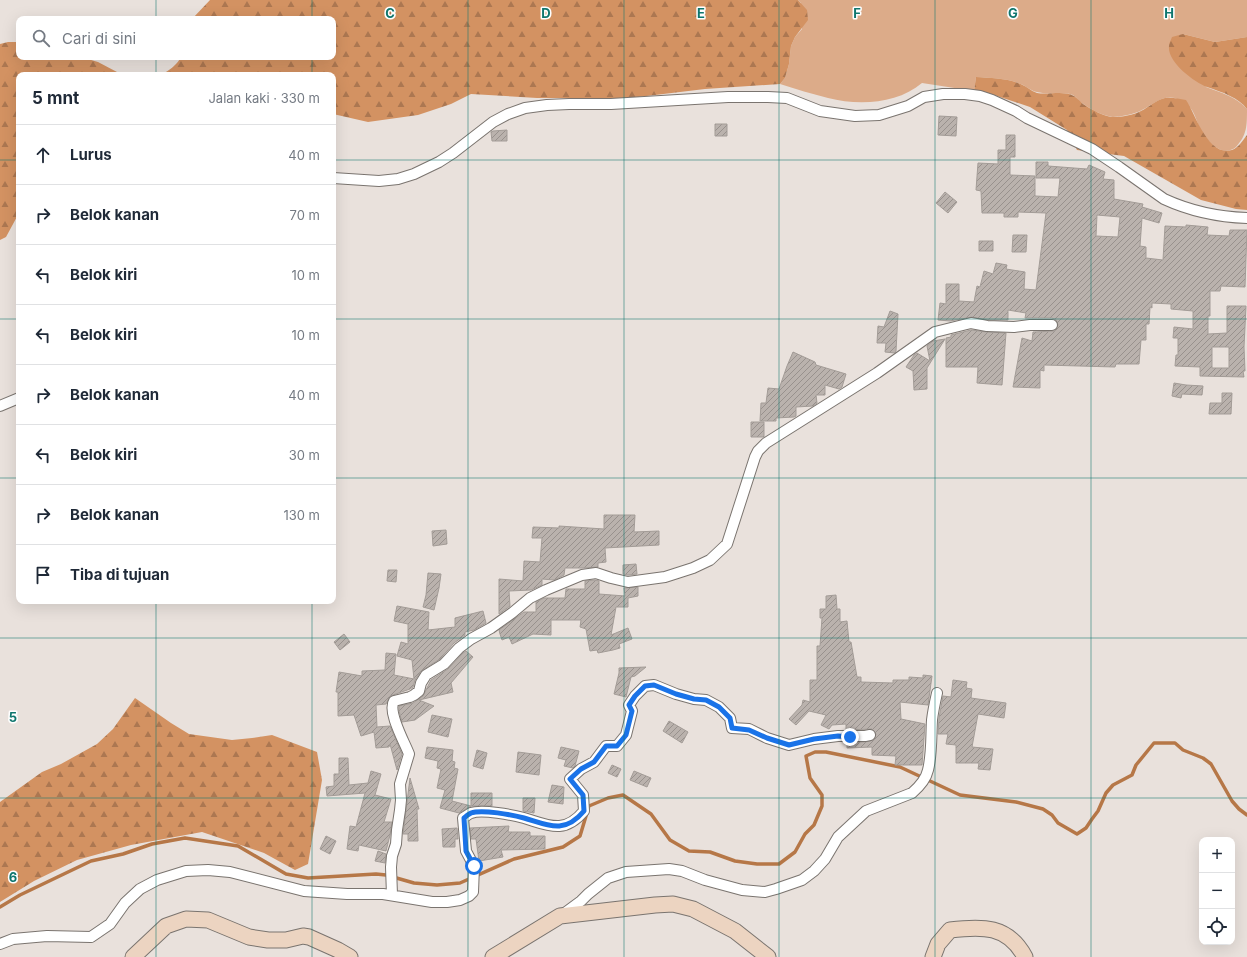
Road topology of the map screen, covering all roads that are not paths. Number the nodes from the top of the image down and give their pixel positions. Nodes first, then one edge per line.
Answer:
1 (336, 178) edge
2 (1247, 218) edge
3 (1052, 325) dead end
4 (16, 399) edge
5 (0, 406) edge
6 (937, 693) dead end
7 (870, 735) dead end
8 (392, 895) junction
9 (560, 916) junction
10 (0, 944) edge
11 (133, 957) edge
12 (350, 957) edge
13 (493, 957) edge
14 (768, 957) edge
15 (933, 957) edge
16 (1024, 957) edge

1 - 2 street
3 - 8 street
4 - 5 street
6 - 9 street
7 - 8 street
8 - 10 street
9 - 13 street
9 - 14 street
11 - 12 street
15 - 16 street

